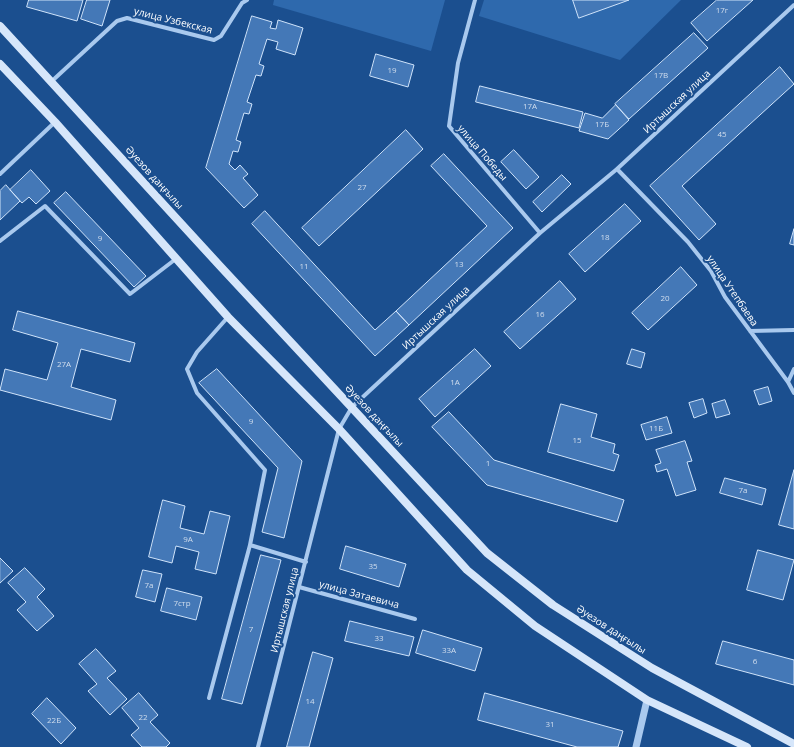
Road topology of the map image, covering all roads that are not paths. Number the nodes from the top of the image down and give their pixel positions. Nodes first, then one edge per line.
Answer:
1 (247, 0) edge
2 (475, 0) edge
3 (794, 5) edge
4 (0, 26) edge
5 (0, 64) edge
6 (52, 81) junction
7 (55, 122) junction
8 (617, 168) junction
9 (0, 174) edge
10 (540, 233) junction
11 (0, 241) edge
12 (178, 258) junction
13 (228, 317) junction
14 (794, 330) edge
15 (750, 331) junction
16 (794, 369) edge
17 (788, 382) junction
18 (794, 393) edge
19 (352, 407) junction
20 (339, 429) junction
21 (250, 545) junction
22 (306, 562) junction
23 (299, 587) junction
24 (415, 619) dead end
25 (209, 698) dead end
26 (647, 700) junction
27 (794, 744) edge
28 (258, 747) edge
29 (636, 747) edge
30 (747, 747) edge

1 - 6 street, улица Узбекская
2 - 10 street, улица Победы
3 - 8 street, Иртышская улица
4 - 6 main road, Әуезов даңғылы
5 - 7 main road
6 - 19 main road, Әуезов даңғылы
7 - 9 street
7 - 12 main road
8 - 10 street, Иртышская улица
8 - 15 street, улица Утепбаева
10 - 19 street, Иртышская улица
11 - 12 street
12 - 13 main road
13 - 20 main road
13 - 21 street
14 - 15 street
15 - 17 street, улица Утепбаева
16 - 17 street
17 - 18 street, улица Утепбаева
19 - 20 street, Иртышская улица
19 - 27 main road, Әуезов даңғылы
20 - 22 street, Иртышская улица
20 - 26 main road
21 - 22 street
21 - 25 street
22 - 23 street, Иртышская улица
23 - 24 street, улица Затаевича
23 - 28 street, Иртышская улица
26 - 29 street
26 - 30 main road

